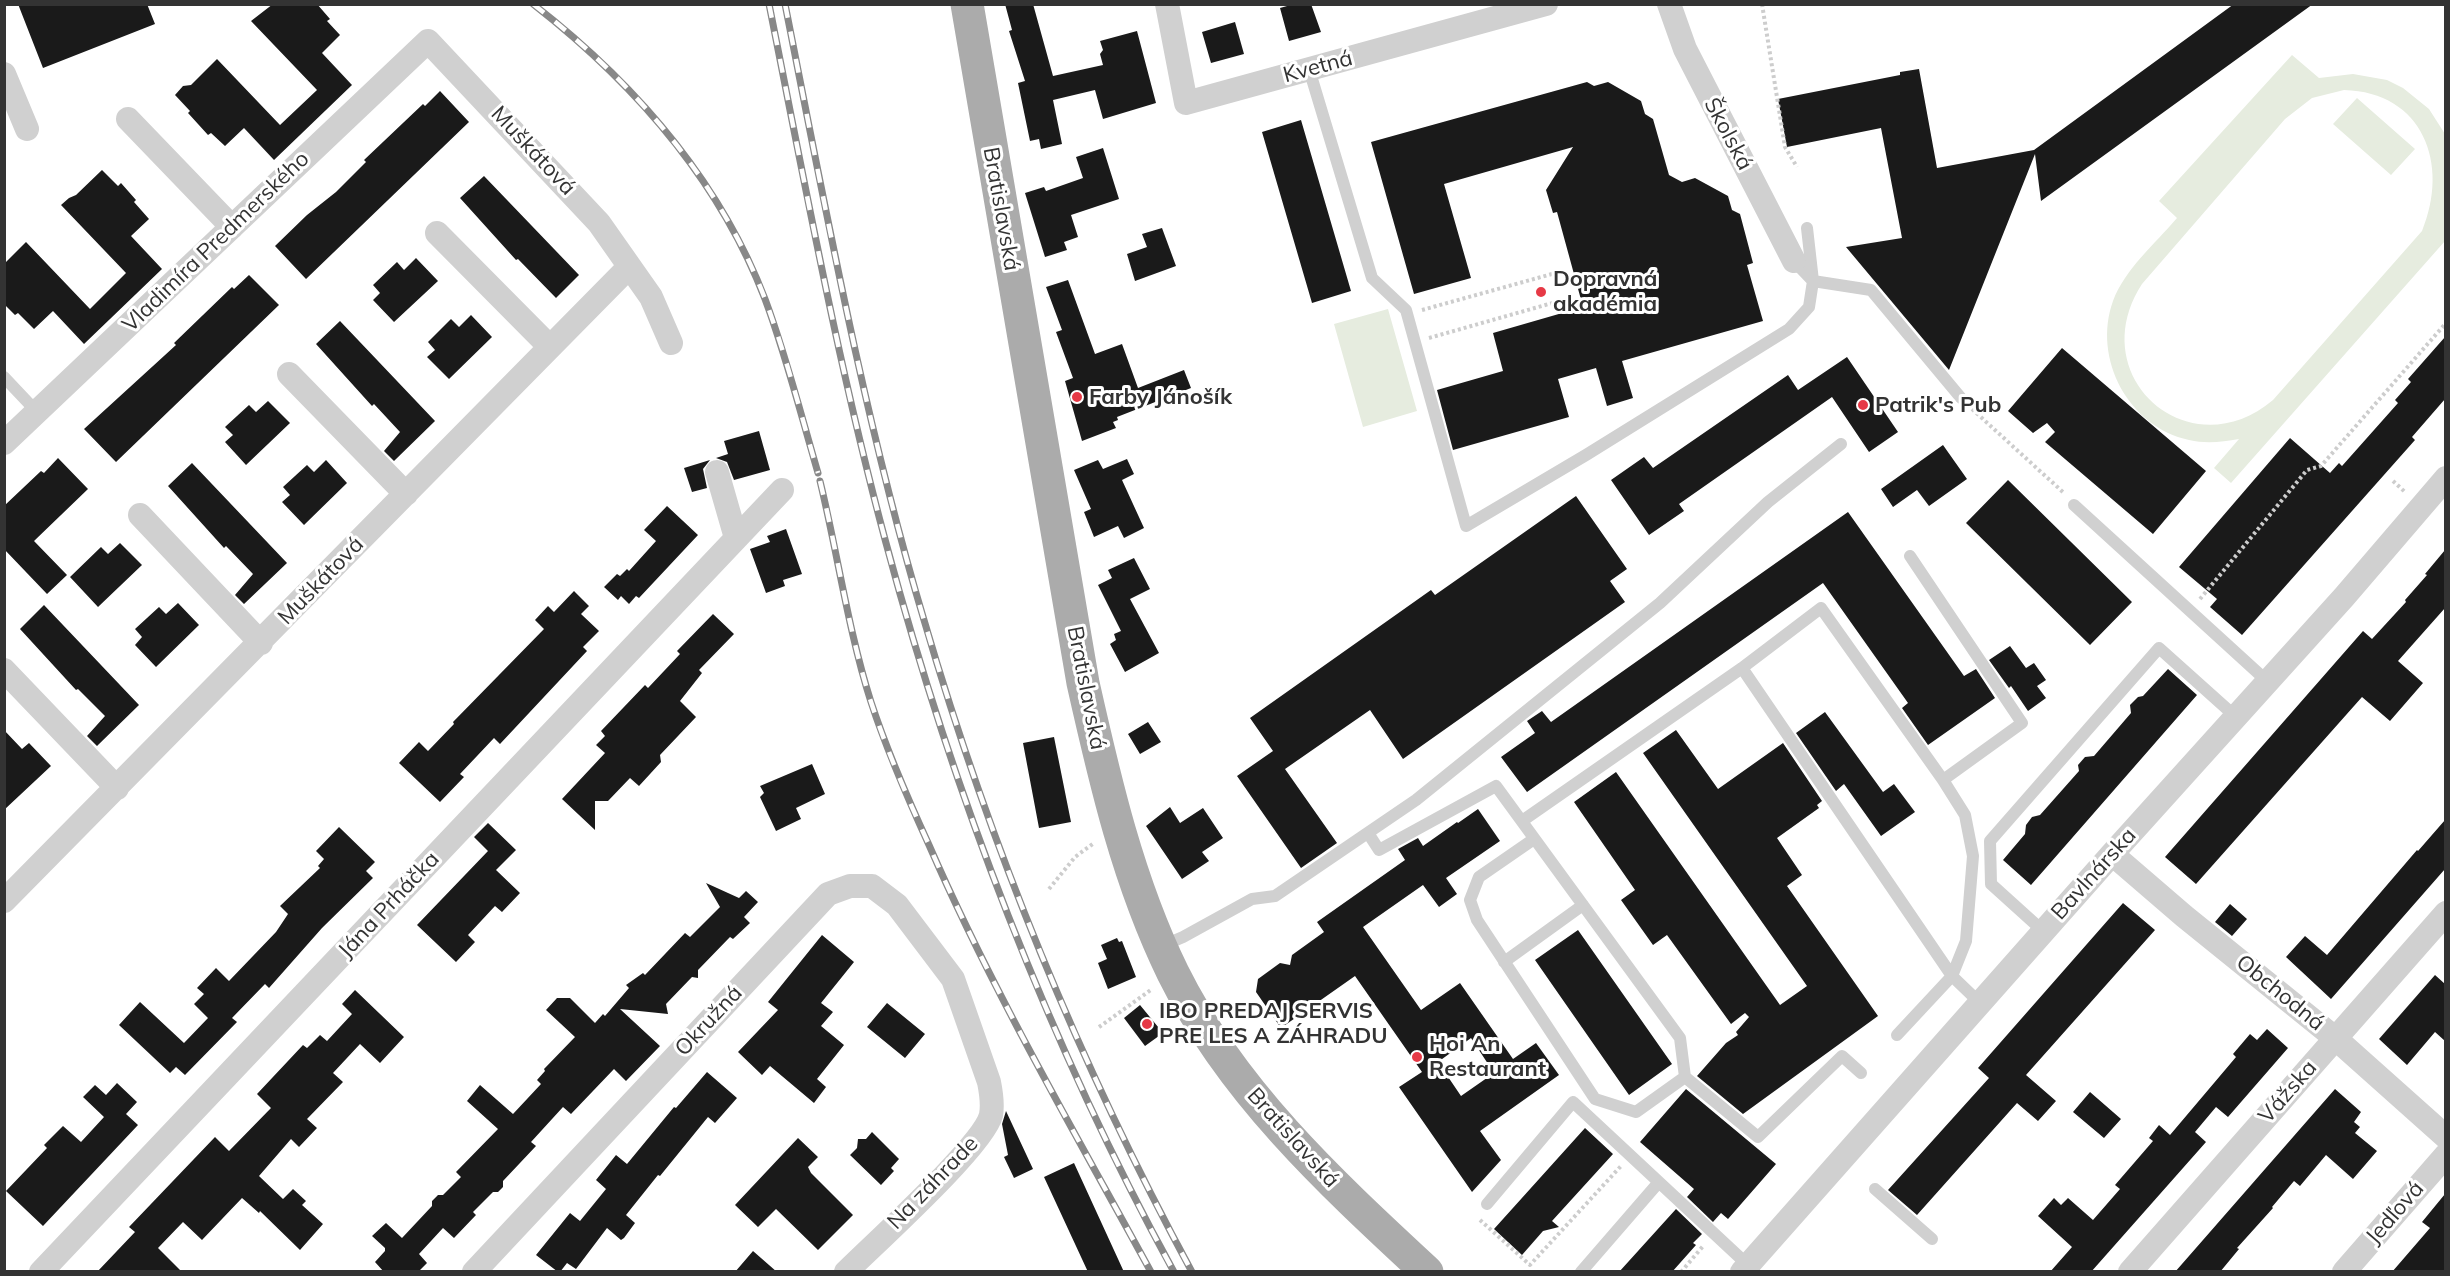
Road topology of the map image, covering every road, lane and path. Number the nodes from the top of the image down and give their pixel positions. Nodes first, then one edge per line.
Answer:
1 (967, 4) edge
2 (1167, 4) edge
3 (1546, 4) edge
4 (1669, 4) edge
5 (1762, 4) edge
6 (428, 41) joint
7 (1309, 69) junction
8 (4, 74) edge
9 (128, 119) dead end
10 (27, 129) dead end
11 (1797, 167) dead end
12 (232, 227) junction
13 (1807, 228) dead end
14 (437, 232) dead end
15 (1794, 261) joint
16 (629, 267) junction
17 (1552, 274) dead end
18 (1813, 281) junction
19 (1563, 300) dead end
20 (1407, 314) junction
21 (2445, 323) edge
22 (1415, 342) junction
23 (671, 343) dead end
24 (550, 347) junction
25 (289, 374) dead end
26 (4, 377) edge
27 (1965, 401) joint
28 (37, 412) junction
29 (4, 443) edge
30 (1841, 444) dead end
31 (717, 472) dead end
32 (2445, 478) edge
33 (782, 490) dead end
34 (406, 494) junction
35 (2074, 505) joint
36 (140, 515) dead end
37 (736, 538) junction
38 (1910, 556) dead end
39 (2190, 611) junction
40 (261, 642) junction
41 (1742, 668) junction
42 (4, 670) edge
43 (2268, 682) junction
44 (2236, 717) junction
45 (1943, 780) junction
46 (117, 788) junction
47 (1522, 821) junction
48 (1368, 833) junction
49 (1534, 839) junction
50 (1095, 843) dead end
51 (2112, 854) junction
52 (1049, 889) dead end
53 (4, 901) edge
54 (1583, 905) junction
55 (2445, 913) edge
56 (2043, 931) junction
57 (1167, 959) junction
58 (1504, 962) junction
59 (1952, 976) junction
60 (953, 979) joint
61 (1980, 1003) junction
62 (1099, 1027) dead end
63 (1897, 1035) dead end
64 (2336, 1038) junction
65 (1861, 1073) dead end
66 (1685, 1077) junction
67 (2445, 1137) edge
68 (1630, 1155) junction
69 (2445, 1155) edge
70 (1659, 1182) junction
71 (1875, 1189) dead end
72 (1486, 1204) dead end
73 (1479, 1218) dead end
74 (1714, 1233) junction
75 (1932, 1239) dead end
76 (1748, 1269) edge
77 (41, 1272) edge
78 (474, 1272) edge
79 (846, 1272) edge
80 (1427, 1272) edge
81 (1581, 1272) edge
82 (1681, 1272) edge
83 (2130, 1272) edge
84 (2344, 1272) edge

1 - 57 main road, Bratislavská
2 - 7 street, Kvetná
3 - 7 street, Kvetná
4 - 15 street, Školská
5 - 11 path
6 - 12 street, Vladimíra Predmerského
6 - 16 street, Muškátová
7 - 20 lane
8 - 10 street
9 - 12 street
12 - 28 street, Vladimíra Predmerského
13 - 18 lane
14 - 24 street
15 - 18 lane
16 - 23 street, Muškátová
16 - 24 street, Muškátová
17 - 20 path
18 - 22 lane
18 - 27 lane
19 - 22 path
20 - 22 lane
21 - 39 path
24 - 34 street, Muškátová
25 - 34 street
26 - 28 lane
27 - 35 path
28 - 29 street, Vladimíra Predmerského
30 - 48 lane
31 - 37 street
32 - 43 street, Bavlnárska
33 - 37 street, Jána Prháčka
34 - 40 street, Muškátová
35 - 39 lane
36 - 40 street, Muškátová
37 - 77 street, Jána Prháčka
38 - 45 lane
39 - 43 lane
40 - 46 street, Muškátová
41 - 45 lane
41 - 47 lane
41 - 59 lane
42 - 46 street
43 - 44 street, Bavlnárska
44 - 51 street, Bavlnárska
44 - 56 lane
45 - 59 lane
46 - 53 street, Muškátová
47 - 48 lane
47 - 49 lane
48 - 57 lane
49 - 54 lane
49 - 58 lane
50 - 52 path
51 - 56 street, Bavlnárska
51 - 64 street, Obchodná
54 - 58 lane
54 - 66 lane
55 - 64 street, Vážska
56 - 61 street, Bavlnárska
57 - 62 path
57 - 80 main road, Bratislavská
58 - 66 lane
59 - 61 lane
59 - 63 lane
60 - 78 street, Okružná
60 - 79 street, Na záhrade
61 - 76 street, Bavlnárska
64 - 67 street, Obchodná
64 - 83 street, Vážska
65 - 66 lane
68 - 70 lane
68 - 72 lane
68 - 73 path
69 - 84 street, Jedľová
70 - 74 lane
70 - 81 lane
71 - 75 lane
74 - 76 lane
74 - 82 path

